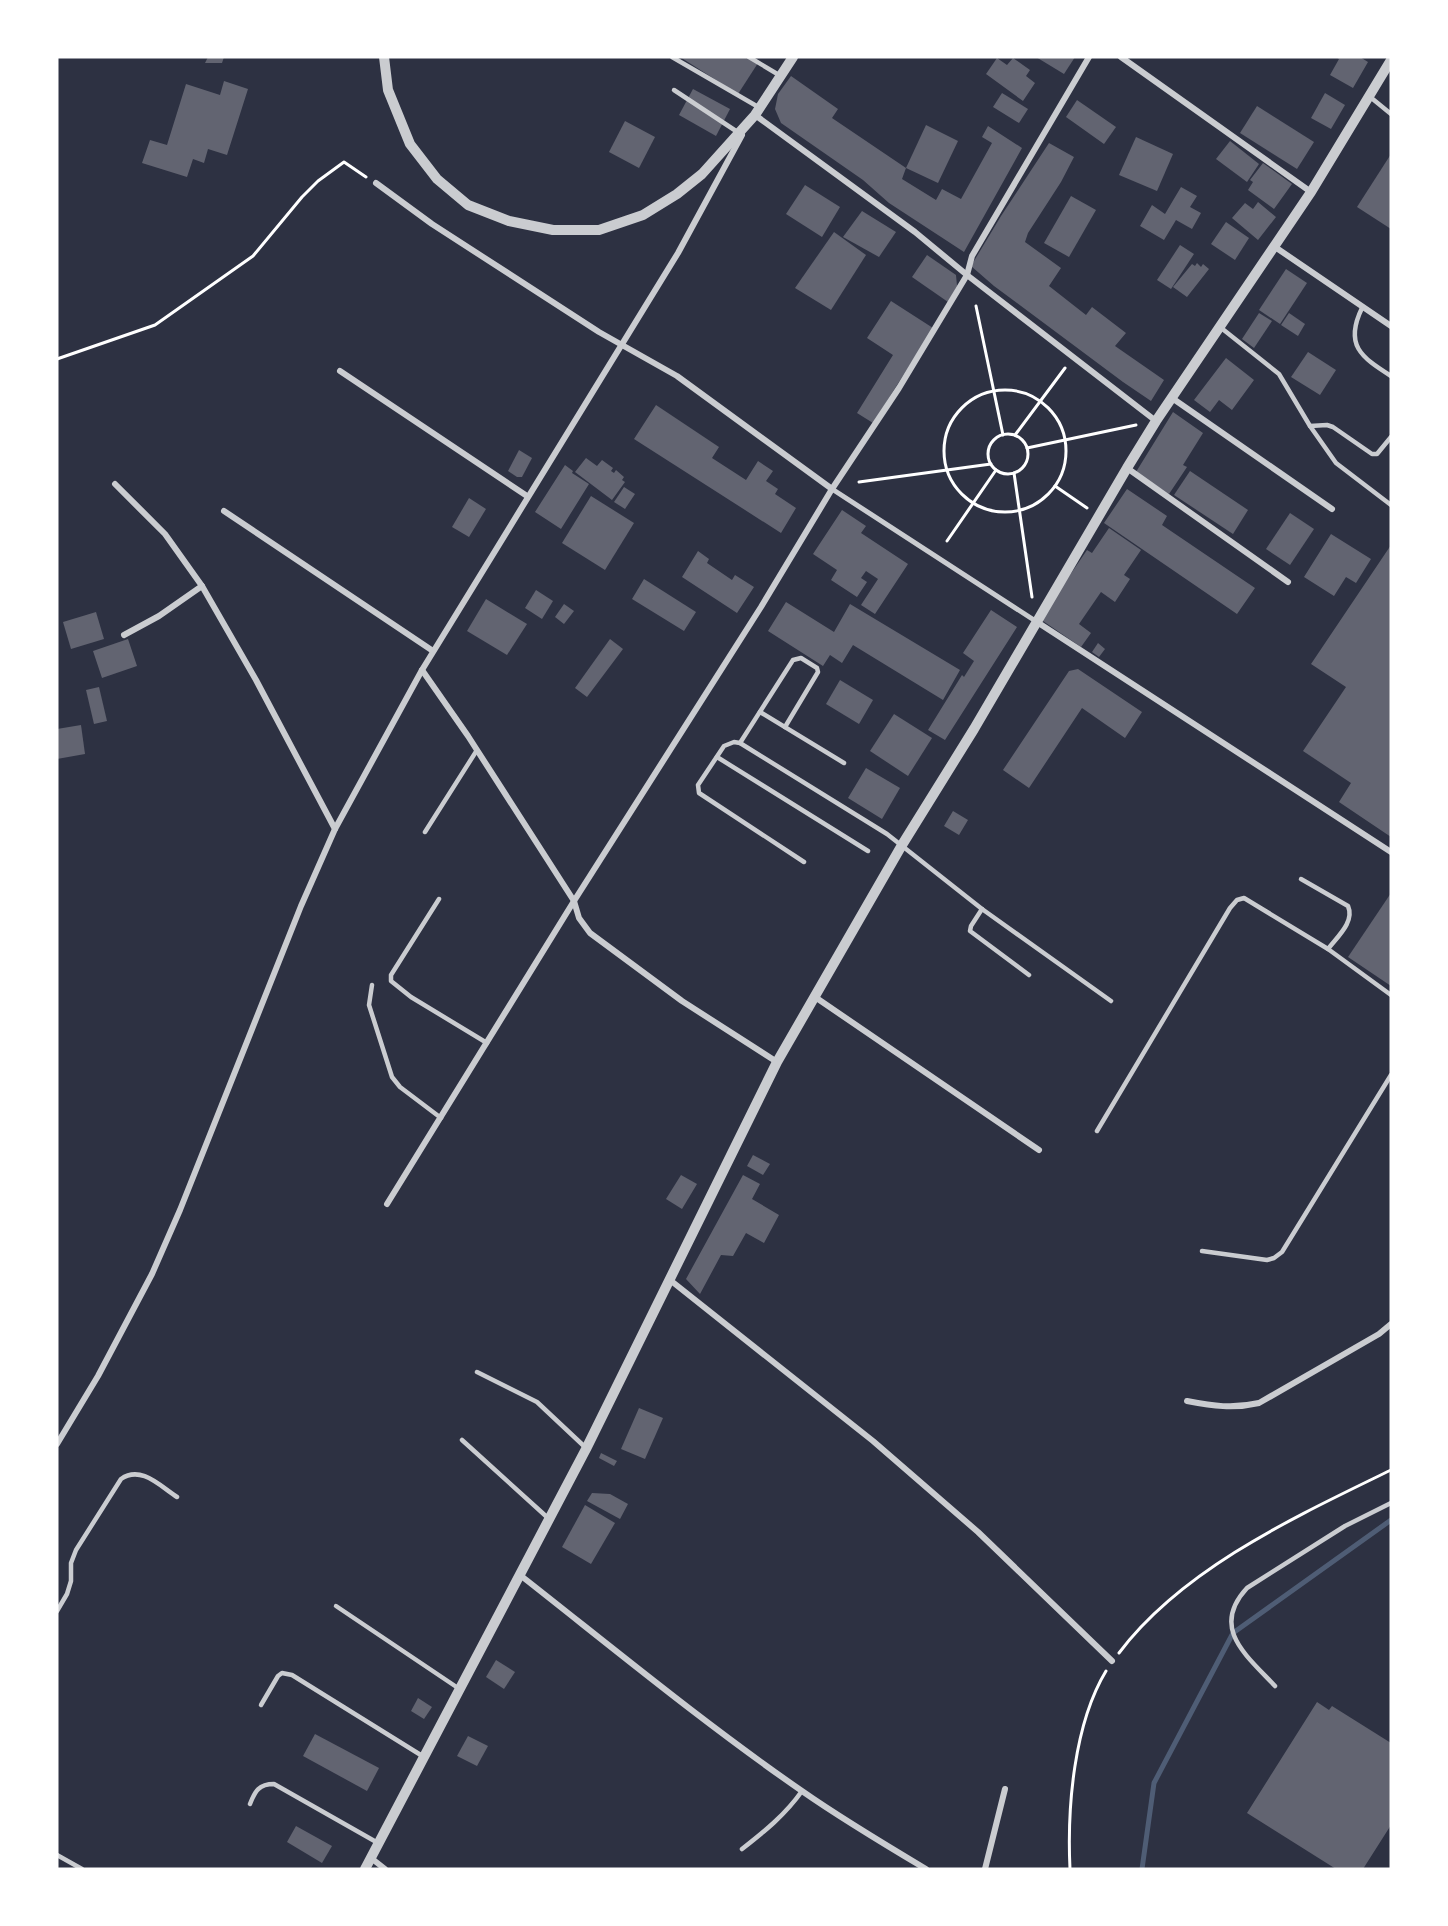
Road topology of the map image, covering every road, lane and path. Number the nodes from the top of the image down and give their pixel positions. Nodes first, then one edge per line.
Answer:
1 (384, 57) edge
2 (672, 57) edge
3 (749, 57) edge
4 (793, 57) edge
5 (1089, 57) edge
6 (1121, 57) edge
7 (1391, 60) edge
8 (781, 77) junction
9 (674, 90) dead end
10 (1369, 96) junction
11 (1391, 114) edge
12 (754, 116) junction
13 (739, 133) junction
14 (376, 183) joint
15 (1311, 192) junction
16 (1275, 247) junction
17 (967, 275) junction
18 (976, 306) dead end
19 (1362, 308) junction
20 (1391, 326) edge
21 (1220, 327) junction
22 (622, 345) junction
23 (57, 359) edge
24 (1065, 368) dead end
25 (340, 371) dead end
26 (1391, 376) edge
27 (994, 391) junction
28 (1172, 398) junction
29 (1041, 402) junction
30 (1156, 421) junction
31 (1144, 424) dead end
32 (1310, 426) junction
33 (1003, 435) junction
34 (1015, 435) junction
35 (1391, 436) edge
36 (1065, 439) junction
37 (1027, 448) junction
38 (991, 464) junction
39 (1127, 468) junction
40 (947, 470) junction
41 (996, 470) junction
42 (1014, 473) junction
43 (859, 482) dead end
44 (115, 484) dead end
45 (1055, 486) junction
46 (832, 489) junction
47 (527, 496) junction
48 (973, 503) junction
49 (1391, 505) edge
50 (1089, 509) dead end
51 (1332, 509) dead end
52 (1018, 511) junction
53 (224, 512) dead end
54 (947, 541) dead end
55 (1288, 582) dead end
56 (202, 586) junction
57 (1032, 597) dead end
58 (1037, 622) junction
59 (124, 635) dead end
60 (433, 651) junction
61 (422, 670) junction
62 (760, 712) junction
63 (785, 727) junction
64 (740, 743) junction
65 (477, 750) junction
66 (717, 757) junction
67 (844, 763) dead end
68 (335, 829) junction
69 (425, 832) dead end
70 (902, 845) junction
71 (868, 851) dead end
72 (1391, 852) edge
73 (804, 862) dead end
74 (1301, 879) dead end
75 (439, 899) dead end
76 (574, 901) junction
77 (982, 909) junction
78 (1328, 949) junction
79 (1029, 975) dead end
80 (372, 985) dead end
81 (1391, 995) edge
82 (815, 997) junction
83 (1111, 1001) dead end
84 (487, 1043) junction
85 (777, 1062) junction
86 (1391, 1075) edge
87 (441, 1118) junction
88 (1097, 1131) dead end
89 (1039, 1150) dead end
90 (387, 1204) dead end
91 (1202, 1251) dead end
92 (670, 1280) junction
93 (1391, 1323) edge
94 (477, 1372) dead end
95 (1187, 1401) dead end
96 (462, 1440) dead end
97 (57, 1444) edge
98 (586, 1449) junction
99 (1391, 1470) edge
100 (177, 1497) dead end
101 (1391, 1503) edge
102 (548, 1518) junction
103 (520, 1575) junction
104 (336, 1606) dead end
105 (57, 1611) edge
106 (1112, 1661) junction
107 (1275, 1686) dead end
108 (460, 1689) junction
109 (261, 1705) dead end
110 (424, 1757) junction
111 (1005, 1789) dead end
112 (802, 1791) junction
113 (250, 1804) dead end
114 (378, 1843) junction
115 (742, 1849) dead end
116 (57, 1855) edge
117 (370, 1857) junction
118 (82, 1869) edge
119 (364, 1869) edge
120 (385, 1869) edge
121 (926, 1869) edge
122 (985, 1869) edge
123 (1070, 1869) edge

1 - 13 street
2 - 12 lane
3 - 8 lane
4 - 8 street
5 - 17 street
6 - 15 street
7 - 10 street
8 - 12 street
9 - 13 lane
10 - 11 lane
10 - 15 street
12 - 13 street
12 - 17 street
12 - 22 street
14 - 22 street
14 - 23 path
15 - 16 street
16 - 19 street
16 - 21 street
17 - 30 street
17 - 46 street
18 - 27 path
19 - 20 street
19 - 26 lane
21 - 28 street
21 - 32 lane
22 - 46 street
22 - 47 street
24 - 29 path
25 - 47 street
27 - 29 path
27 - 33 path
27 - 40 path
28 - 30 street
28 - 51 street
29 - 34 path
29 - 36 path
30 - 39 street
31 - 36 path
32 - 35 lane
32 - 49 lane
33 - 34 path
33 - 38 path
34 - 37 path
36 - 37 path
36 - 45 path
37 - 42 path
38 - 40 path
38 - 41 path
39 - 55 street
39 - 58 street
40 - 43 path
40 - 48 path
41 - 42 path
41 - 48 path
42 - 52 path
44 - 56 street
45 - 50 path
45 - 52 path
46 - 58 street
46 - 76 street
47 - 60 street
48 - 52 path
48 - 54 path
52 - 57 path
53 - 60 street
56 - 59 street
56 - 68 street
58 - 70 street
58 - 72 street
60 - 61 street
61 - 65 street
61 - 68 street
62 - 63 lane
62 - 63 lane
62 - 64 lane
63 - 67 lane
64 - 66 lane
64 - 70 lane
65 - 69 lane
65 - 76 street
66 - 71 lane
66 - 73 lane
68 - 97 street
70 - 77 lane
70 - 82 street
74 - 78 lane
75 - 84 lane
76 - 84 street
76 - 85 street
77 - 79 lane
77 - 83 lane
78 - 81 lane
78 - 88 lane
80 - 87 lane
82 - 85 street
82 - 89 street
84 - 87 street
85 - 92 street
86 - 91 lane
87 - 90 street
92 - 98 street
92 - 106 street
93 - 95 street
94 - 98 lane
96 - 102 lane
98 - 102 street
99 - 106 path
100 - 105 lane
101 - 107 lane
102 - 103 street
103 - 108 street
103 - 112 street
104 - 108 lane
106 - 123 path
108 - 110 street
109 - 110 lane
110 - 114 street
111 - 122 street
112 - 115 lane
112 - 121 street
113 - 114 lane
114 - 117 street
116 - 118 lane
117 - 119 street
117 - 120 street

